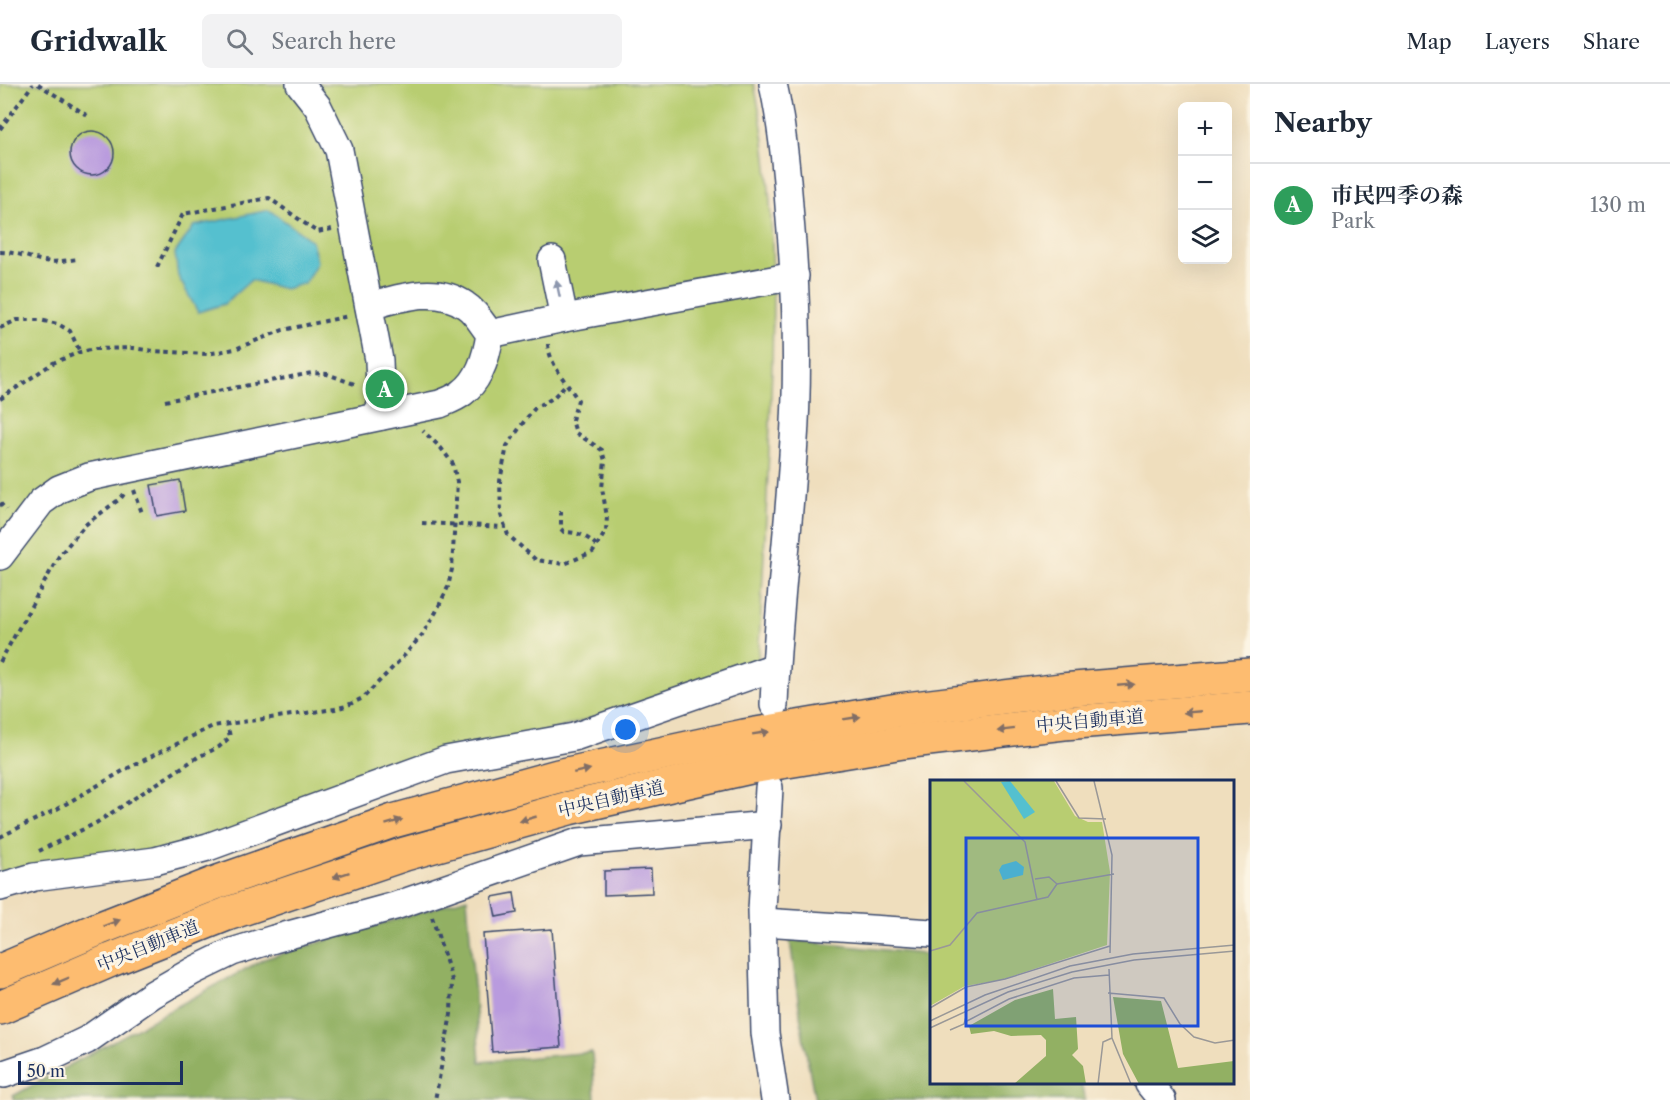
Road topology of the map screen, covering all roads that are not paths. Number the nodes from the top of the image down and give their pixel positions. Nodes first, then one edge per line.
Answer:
1 (300, 84) edge
2 (773, 84) edge
3 (552, 260) dead end
4 (795, 276) junction
5 (369, 308) junction
6 (555, 320) junction
7 (490, 334) junction
8 (388, 408) junction
9 (0, 556) edge
10 (775, 667) junction
11 (1250, 675) edge
12 (774, 705) dead end
13 (1250, 708) edge
14 (770, 788) dead end
15 (768, 825) junction
16 (0, 886) edge
17 (763, 922) junction
18 (930, 933) edge
19 (0, 971) edge
20 (0, 1008) edge
21 (2, 1070) edge
22 (1151, 1085) edge
23 (775, 1100) edge
24 (1162, 1100) edge

1 - 5 street
2 - 4 street
6 -> 3 street
4 - 6 street
4 - 10 street
5 - 7 street
5 - 8 street
6 - 7 street
7 - 8 street
8 - 9 street
10 - 12 street
10 - 16 street
19 -> 11 highway, 中央自動車道
13 -> 20 highway, 中央自動車道
14 - 15 street
15 - 17 street
15 - 21 street
17 - 18 street
17 - 23 street
22 - 24 street

